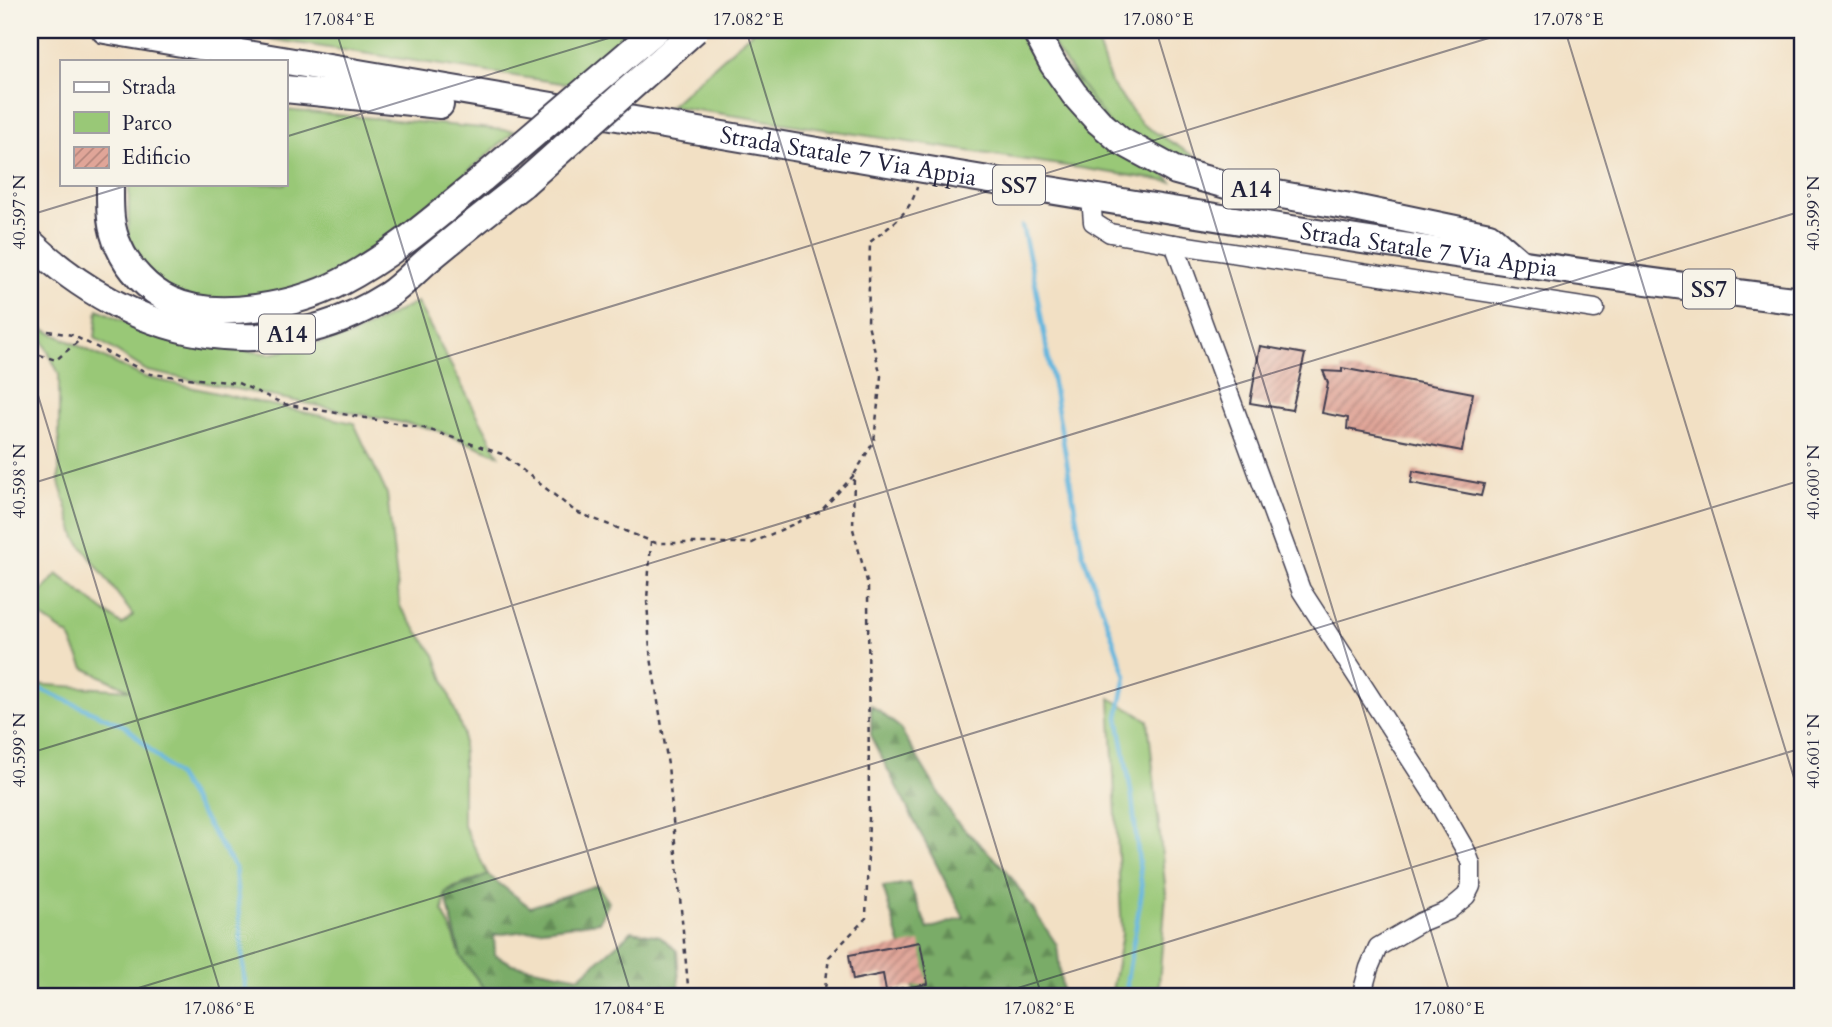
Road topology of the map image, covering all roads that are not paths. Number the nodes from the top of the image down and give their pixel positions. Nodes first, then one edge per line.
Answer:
1 (105, 30) edge
2 (656, 30) edge
3 (696, 30) edge
4 (1035, 30) edge
5 (278, 60) edge
6 (287, 62) edge
7 (287, 89) edge
8 (520, 102) junction
9 (110, 186) edge
10 (1091, 198) junction
11 (30, 242) edge
12 (1174, 244) junction
13 (1519, 262) junction
14 (1802, 301) edge
15 (1595, 309) dead end
16 (1361, 997) edge

1 - 5 highway, Strada Statale 7 Via Appia / SS7
2 - 9 highway, A14, bridge
3 - 11 highway, A14, bridge
4 - 13 highway, A14
6 - 8 highway, Strada Statale 7 Via Appia / SS7
7 - 8 highway
8 - 10 highway, Strada Statale 7 Via Appia / SS7
10 - 12 street
10 - 13 highway, Strada Statale 7 Via Appia / SS7
12 - 15 street
12 - 16 street
13 - 14 highway, Strada Statale 7 Via Appia / SS7

